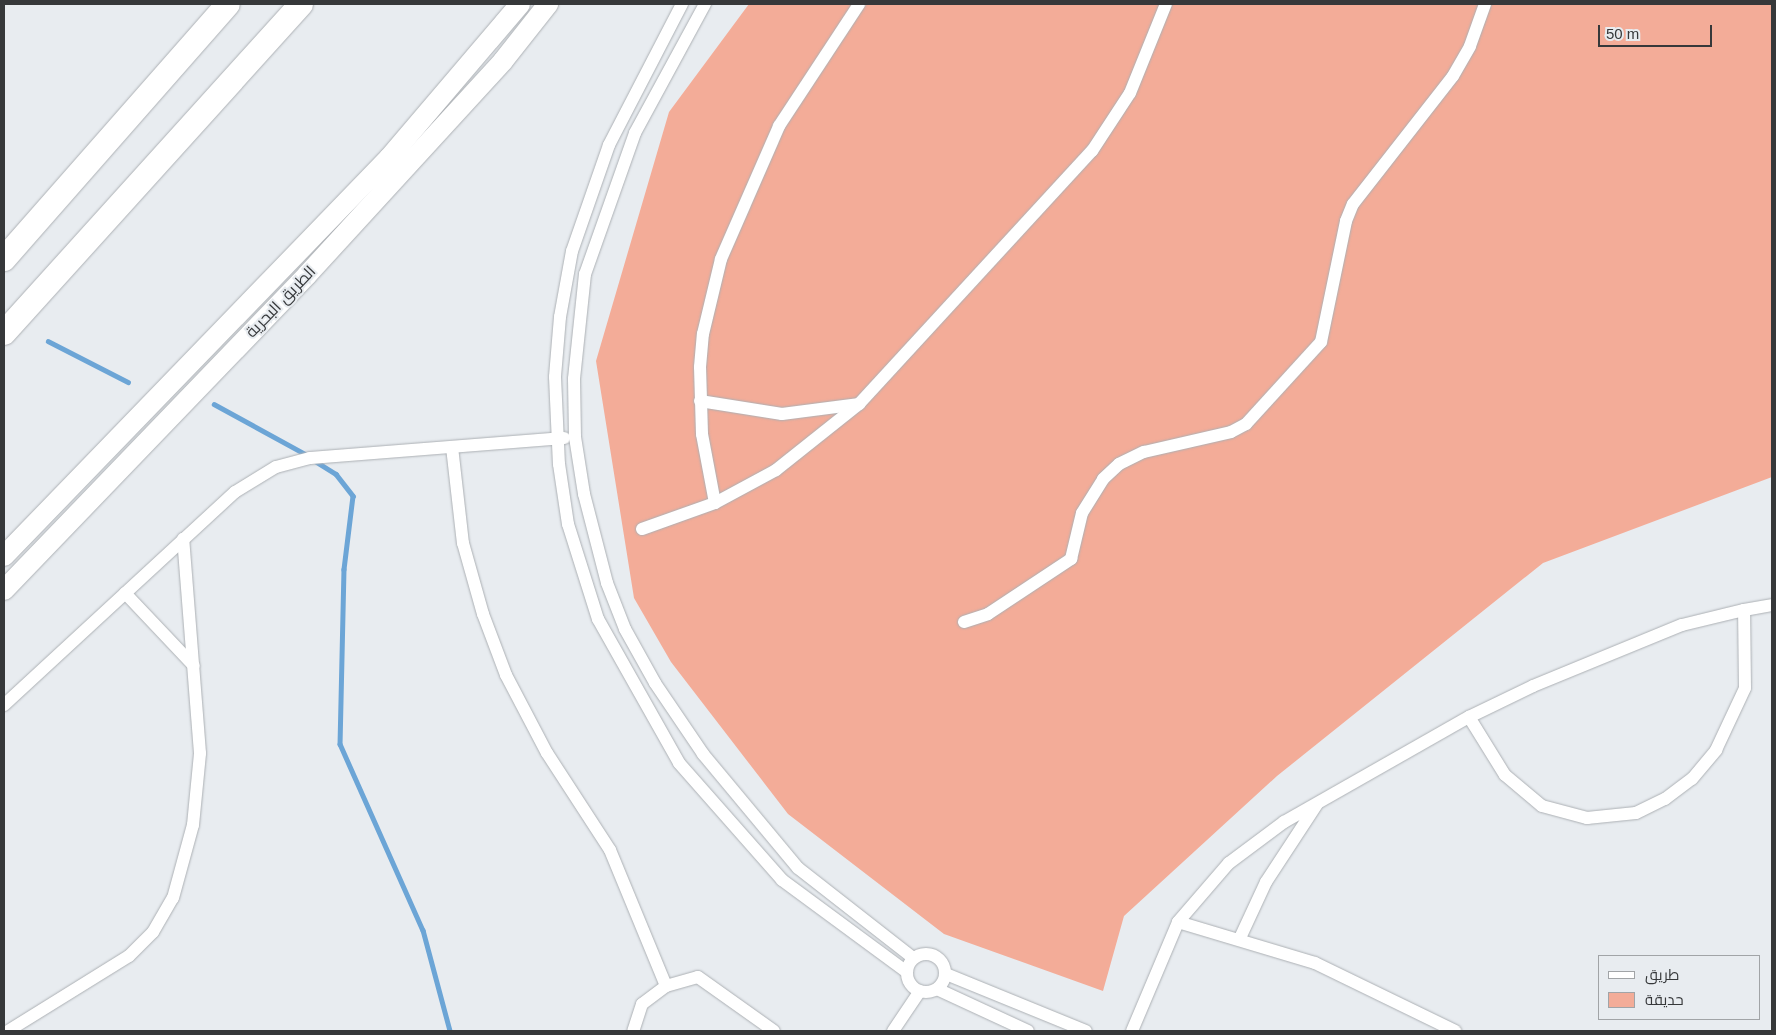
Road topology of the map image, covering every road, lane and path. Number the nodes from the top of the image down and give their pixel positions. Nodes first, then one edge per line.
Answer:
1 (228, 4) edge
2 (301, 4) edge
3 (520, 4) edge
4 (548, 4) edge
5 (682, 4) edge
6 (705, 4) edge
7 (860, 4) edge
8 (1166, 4) edge
9 (1485, 4) edge
10 (4, 259) edge
11 (4, 333) edge
12 (700, 401) junction
13 (859, 404) junction
14 (575, 437) junction
15 (557, 438) junction
16 (452, 447) junction
17 (715, 503) junction
18 (642, 529) dead end
19 (183, 539) junction
20 (4, 556) edge
21 (4, 590) edge
22 (125, 593) junction
23 (1772, 605) edge
24 (1744, 610) junction
25 (964, 622) dead end
26 (194, 666) junction
27 (4, 705) edge
28 (1469, 717) junction
29 (1320, 799) junction
30 (1178, 922) junction
31 (1240, 938) junction
32 (913, 958) junction
33 (907, 972) junction
34 (946, 974) junction
35 (666, 986) junction
36 (937, 989) junction
37 (920, 991) junction
38 (8, 1031) edge
39 (633, 1031) edge
40 (774, 1031) edge
41 (894, 1031) edge
42 (1028, 1031) edge
43 (1086, 1031) edge
44 (1132, 1031) edge
45 (1455, 1031) edge

1 - 10 highway
2 - 11 highway
3 - 20 main road, الطريق البحرية
4 - 21 main road, الطريق البحرية
5 - 15 street
6 - 14 street
7 - 12 street
8 - 13 street
9 - 25 street
12 - 13 street
12 - 17 street
13 - 17 street
14 - 15 street
14 - 32 street
15 - 16 street
15 - 33 street
16 - 19 street
16 - 35 street
17 - 18 street
19 - 22 street
19 - 26 street
22 - 26 street
22 - 27 street
23 - 24 street
24 - 28 street
24 - 28 street
26 - 38 street
28 - 29 street
29 - 30 street
29 - 31 street
30 - 31 street
30 - 44 street
31 - 45 street
32 - 33 street
32 - 34 street
33 - 37 street
34 - 36 street
34 - 43 street
35 - 39 street
35 - 40 street
36 - 37 street
36 - 42 street
37 - 41 street

